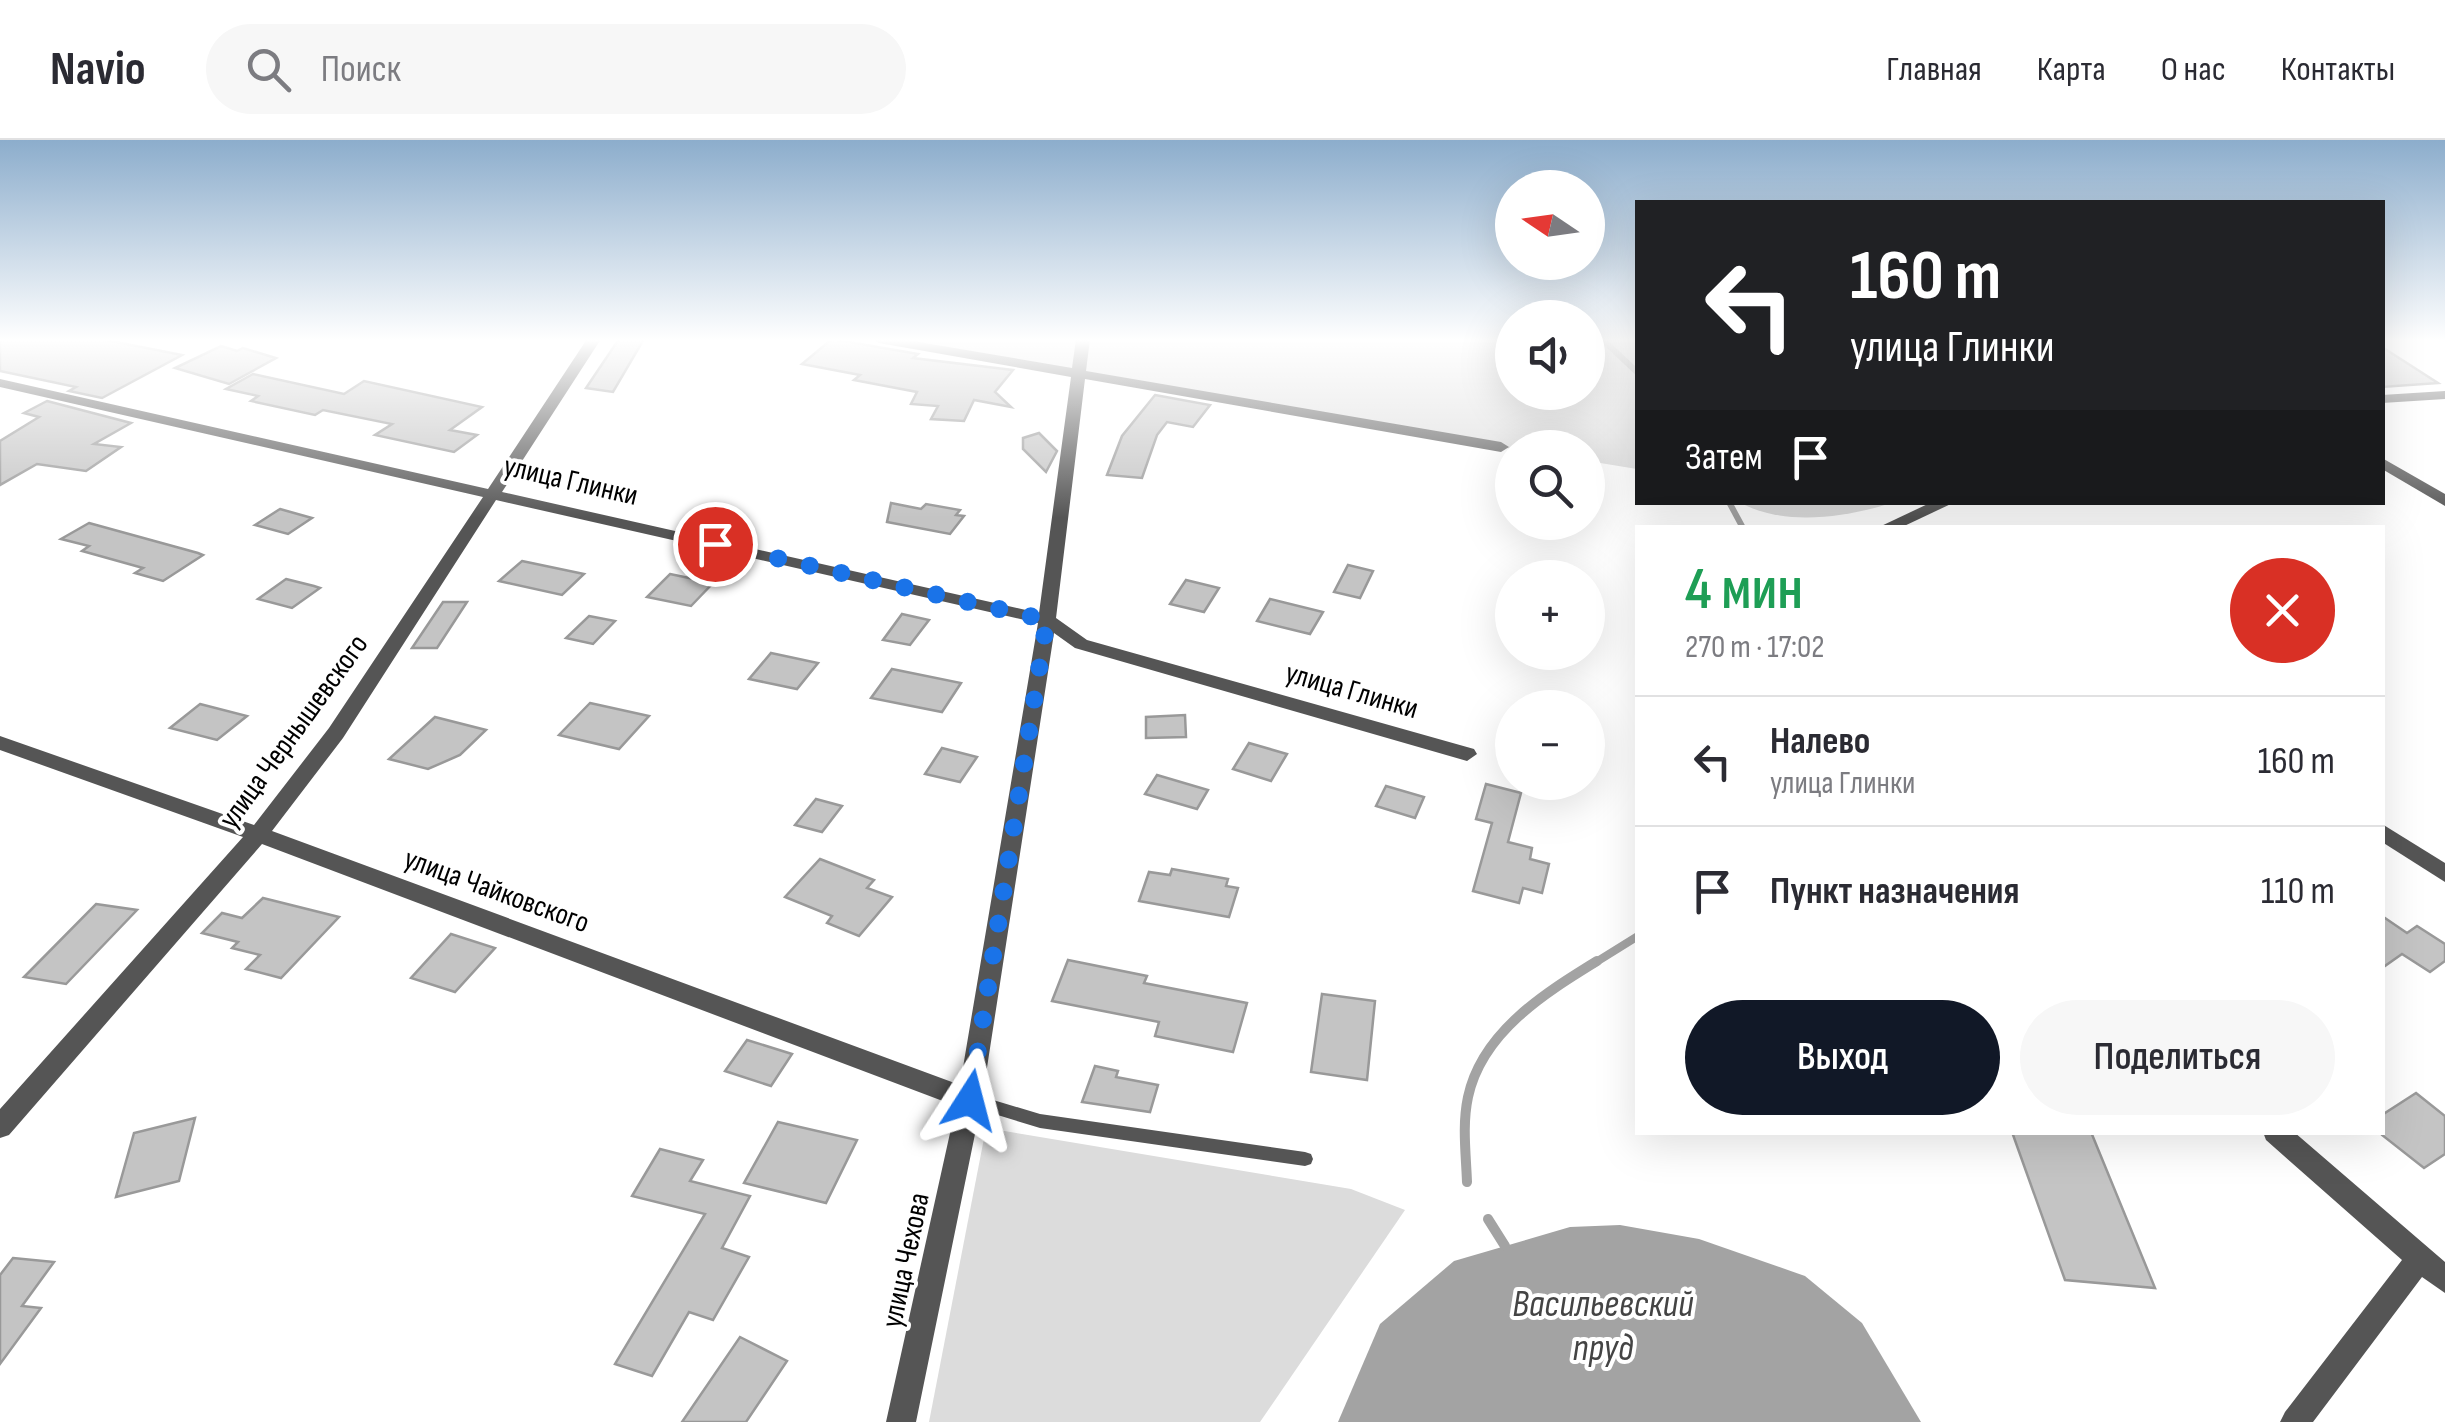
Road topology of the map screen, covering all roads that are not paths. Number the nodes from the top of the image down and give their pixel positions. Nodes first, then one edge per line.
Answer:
1 (67, 399) edge
2 (555, 399) edge
3 (1075, 399) edge
4 (1216, 399) edge
5 (1495, 447) edge
6 (2385, 464) edge
7 (494, 493) junction
8 (2445, 501) edge
9 (1942, 505) edge
10 (1915, 523) edge
11 (1047, 620) junction
12 (0, 743) edge
13 (1466, 754) dead end
14 (2385, 833) edge
15 (258, 834) junction
16 (2445, 874) edge
17 (970, 1100) junction
18 (0, 1127) edge
19 (2277, 1135) edge
20 (1305, 1159) dead end
21 (2419, 1259) junction
22 (2445, 1280) edge
23 (901, 1422) edge
24 (2295, 1422) edge

1 - 7 street, улица Глинки
2 - 7 street, улица Чернышевского
3 - 11 street, улица Чехова
4 - 5 street
6 - 8 street
7 - 11 street, улица Глинки
7 - 15 street, улица Чернышевского
9 - 10 street
11 - 13 street, улица Глинки
11 - 17 street, улица Чехова
12 - 15 street, улица Чайковского
14 - 16 street
15 - 17 street, улица Чайковского
15 - 18 street, улица Чернышевского
17 - 20 lane
17 - 23 street, улица Чехова
19 - 21 street
21 - 22 street
21 - 24 street

